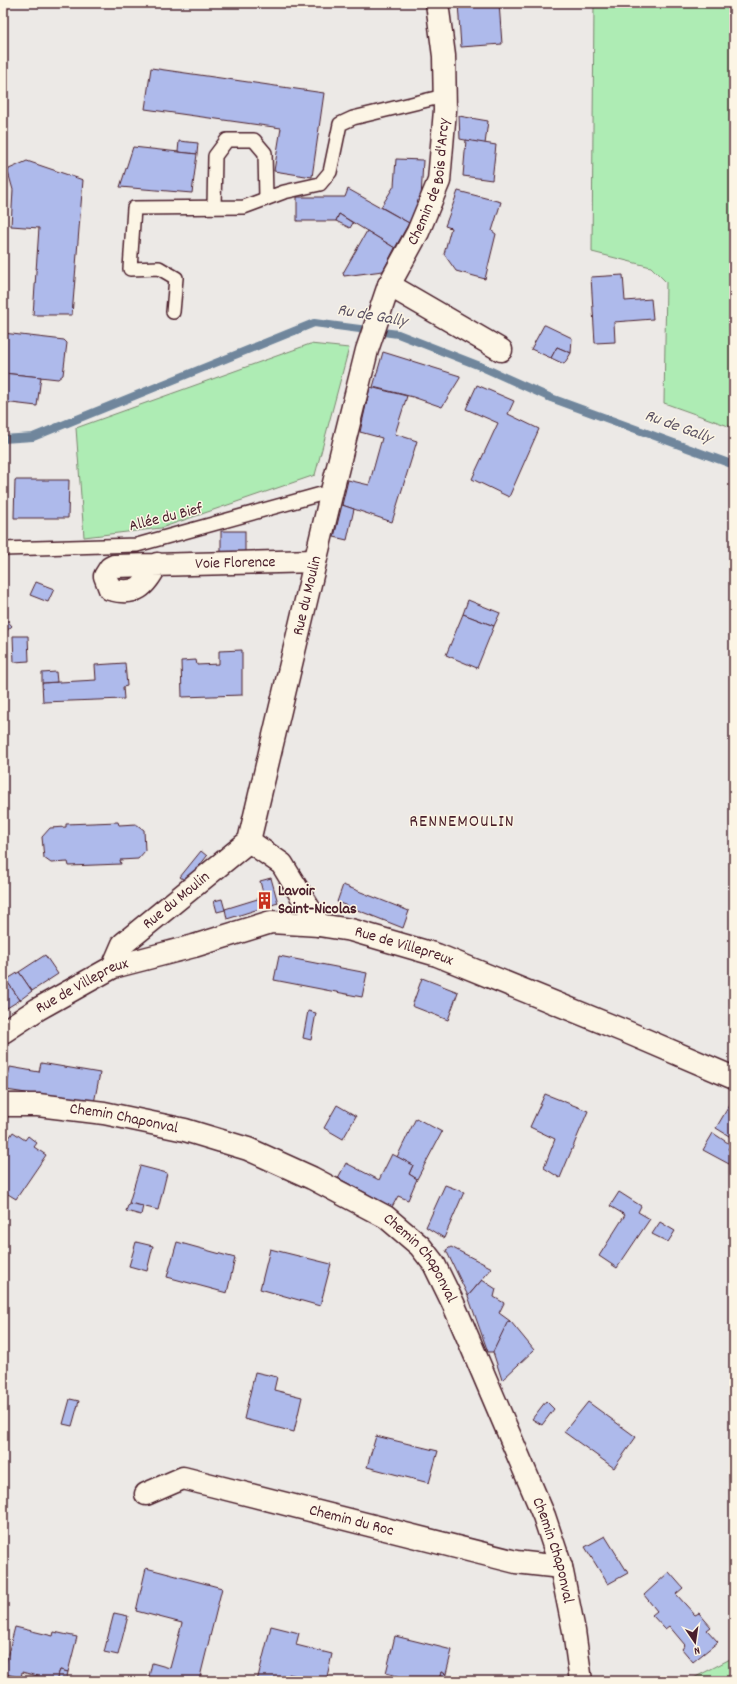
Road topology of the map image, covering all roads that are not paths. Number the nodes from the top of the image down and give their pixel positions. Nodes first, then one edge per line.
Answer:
1 (437, 3) edge
2 (444, 96) junction
3 (266, 198) junction
4 (214, 207) junction
5 (389, 285) junction
6 (173, 312) dead end
7 (367, 350) joint
8 (501, 350) dead end
9 (332, 490) junction
10 (3, 549) edge
11 (315, 561) junction
12 (156, 564) dead end
13 (249, 841) junction
14 (319, 925) junction
15 (113, 967) junction
16 (3, 1032) edge
17 (734, 1078) edge
18 (3, 1105) edge
19 (146, 1494) dead end
20 (561, 1567) junction
21 (581, 1681) edge

1 - 2 street, Chemin de Bois d'Arcy
2 - 3 lane
2 - 5 street, Chemin de Bois d'Arcy
3 - 4 lane
3 - 4 lane
4 - 6 lane
5 - 7 street, Chemin de Bois d'Arcy
5 - 8 street
7 - 9 street, Rue du Moulin
9 - 10 lane, Allée du Bief
9 - 11 street, Rue du Moulin
11 - 12 street, Voie Florence
11 - 13 street, Rue du Moulin
13 - 14 street
13 - 15 street, Rue du Moulin
14 - 15 street, Rue de Villepreux
14 - 17 street, Rue de Villepreux
15 - 16 street, Rue de Villepreux
18 - 20 street, Chemin Chaponval
19 - 20 street, Chemin du Roc
20 - 21 street, Chemin Chaponval

